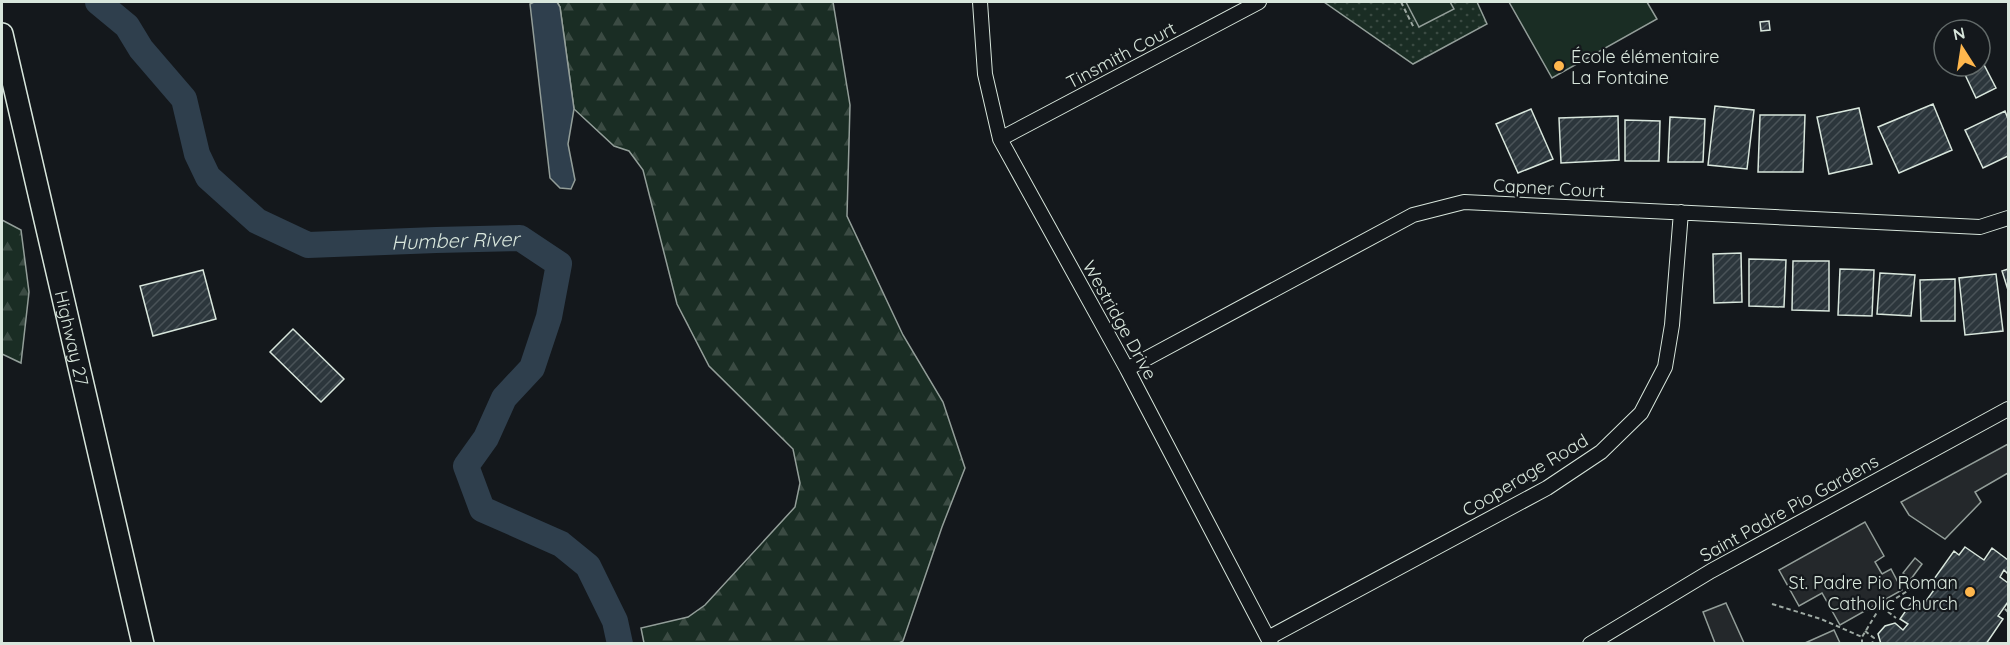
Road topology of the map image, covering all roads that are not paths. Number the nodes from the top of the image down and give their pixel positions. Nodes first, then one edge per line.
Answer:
1 (980, 2) edge
2 (1259, 2) edge
3 (2, 34) edge
4 (1000, 139) junction
5 (1681, 212) junction
6 (2008, 218) edge
7 (1127, 369) junction
8 (2008, 409) edge
9 (1270, 641) edge
10 (143, 644) edge
11 (1590, 644) edge

1 - 4 street, Westridge Drive
2 - 4 street, Tinsmith Court
3 - 10 main road, Highway 27
4 - 7 street, Westridge Drive
5 - 6 street, Capner Court
5 - 7 street, Capner Court
5 - 9 street, Cooperage Road
7 - 9 street, Westridge Drive
8 - 11 street, Saint Padre Pio Gardens

